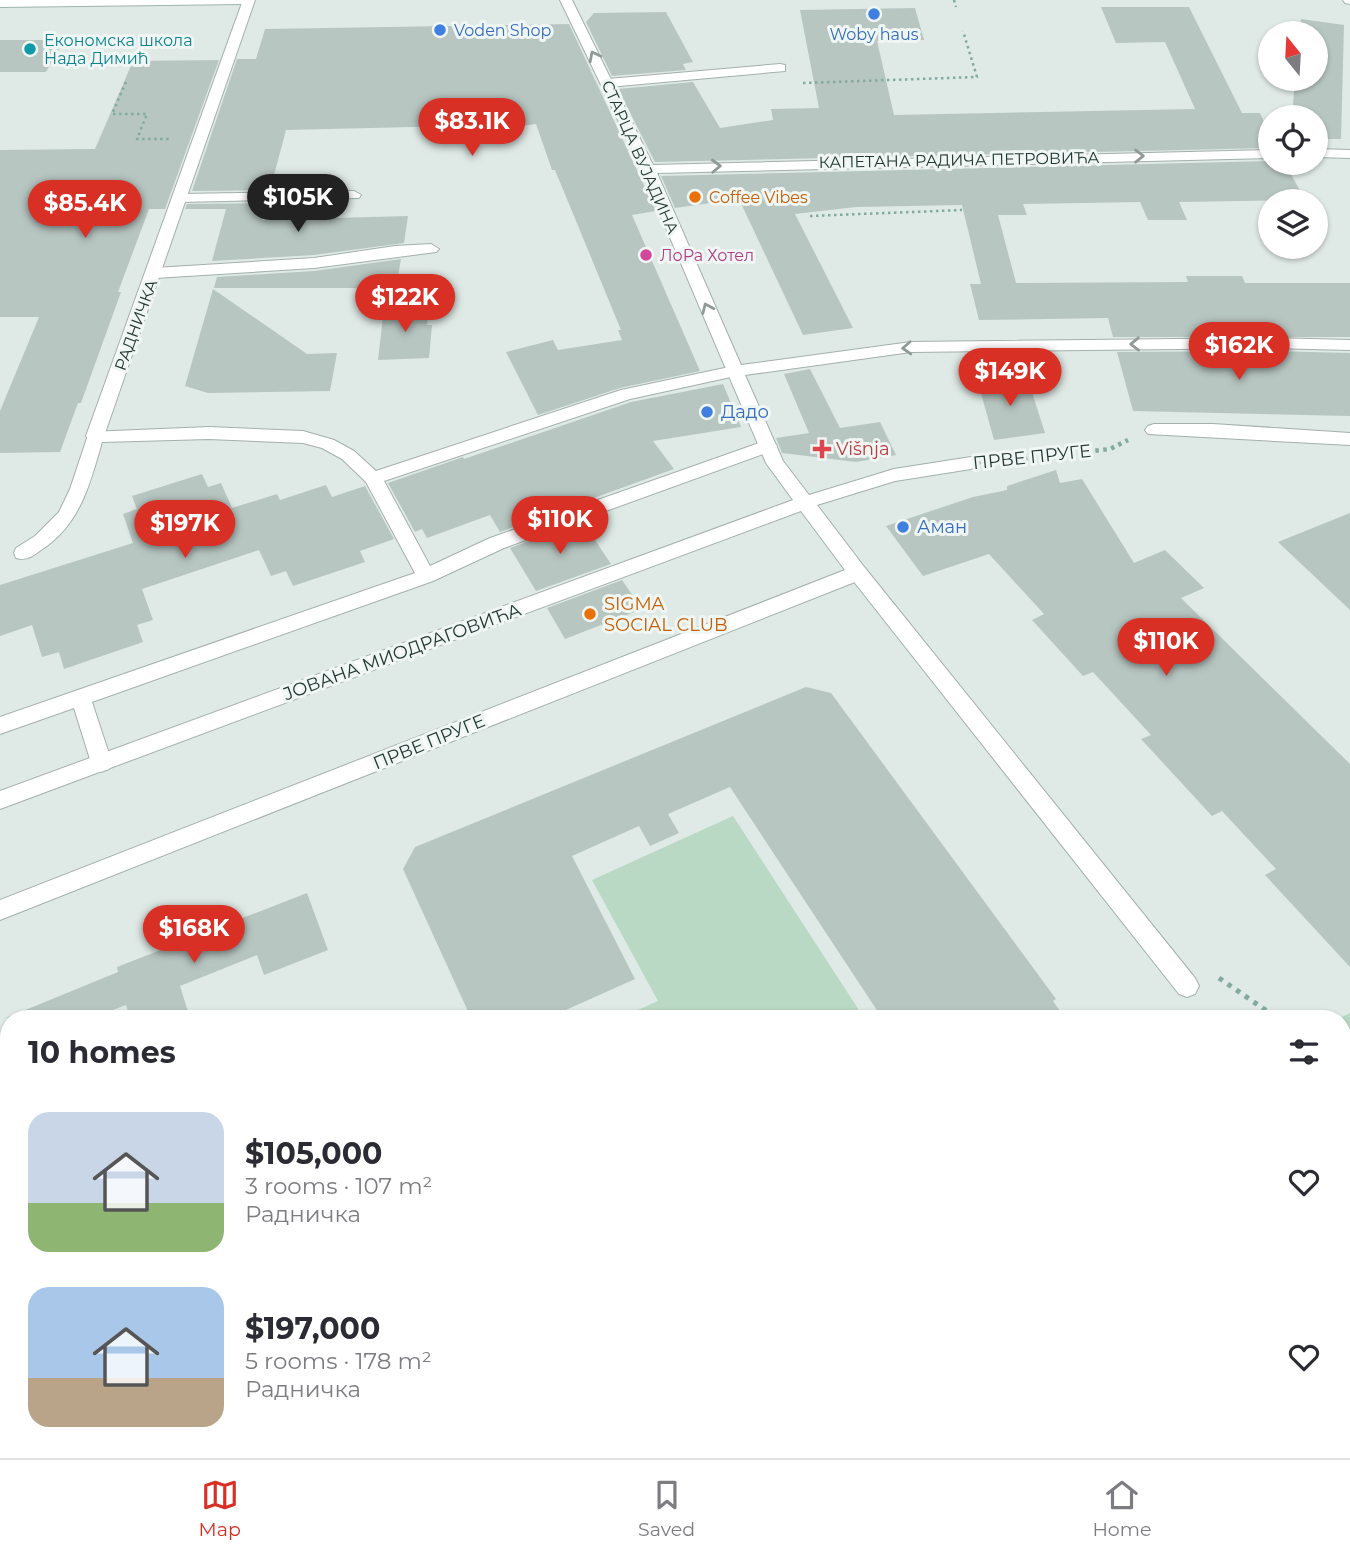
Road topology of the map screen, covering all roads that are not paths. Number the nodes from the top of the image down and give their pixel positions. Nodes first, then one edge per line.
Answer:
1 (247, 0) edge
2 (566, 0) edge
3 (0, 3) edge
4 (780, 68) dead end
5 (608, 83) junction
6 (1328, 153) edge
7 (1258, 154) edge
8 (1350, 154) edge
9 (648, 169) junction
10 (354, 195) dead end
11 (181, 198) junction
12 (431, 249) dead end
13 (155, 273) junction
14 (1350, 345) edge
15 (734, 371) junction
16 (1154, 430) road end
17 (95, 436) junction
18 (1350, 439) edge
19 (768, 446) junction
20 (971, 463) road end
21 (373, 478) junction
22 (803, 503) junction
23 (23, 553) dead end
24 (858, 573) junction
25 (426, 576) junction
26 (81, 698) junction
27 (0, 726) edge
28 (101, 763) junction
29 (0, 800) edge
30 (0, 910) edge
31 (1187, 986) dead end

1 - 3 street
1 - 11 street, РАДНИЧКА
5 -> 2 street, СТАРЦА ВУЈАДИНА
4 - 5 street
5 - 9 street, СТАРЦА ВУЈАДИНА
6 - 8 street
9 -> 7 street, КАПЕТАНА РАДИЧА ПЕТРОВИЋА
15 -> 9 street, СТАРЦА ВУЈАДИНА
10 - 11 street
11 - 13 street, РАДНИЧКА
12 - 13 street
13 - 17 street, РАДНИЧКА
14 -> 15 street
15 - 19 street, СТАРЦА ВУЈАДИНА
15 - 21 street
16 - 18 street
17 - 21 street
17 - 23 street, РАДНИЧКА
19 - 22 street, СТАРЦА ВУЈАДИНА
19 - 25 street
20 - 22 street, ПРВЕ ПРУГЕ
21 - 25 street
22 - 24 street
22 - 28 street, ЈОВАНА МИОДРАГОВИЋА
24 - 30 street, ПРВЕ ПРУГЕ
24 - 31 street
25 - 26 street
26 - 27 street
26 - 28 street
28 - 29 street, ЈОВАНА МИОДРАГОВИЋА

